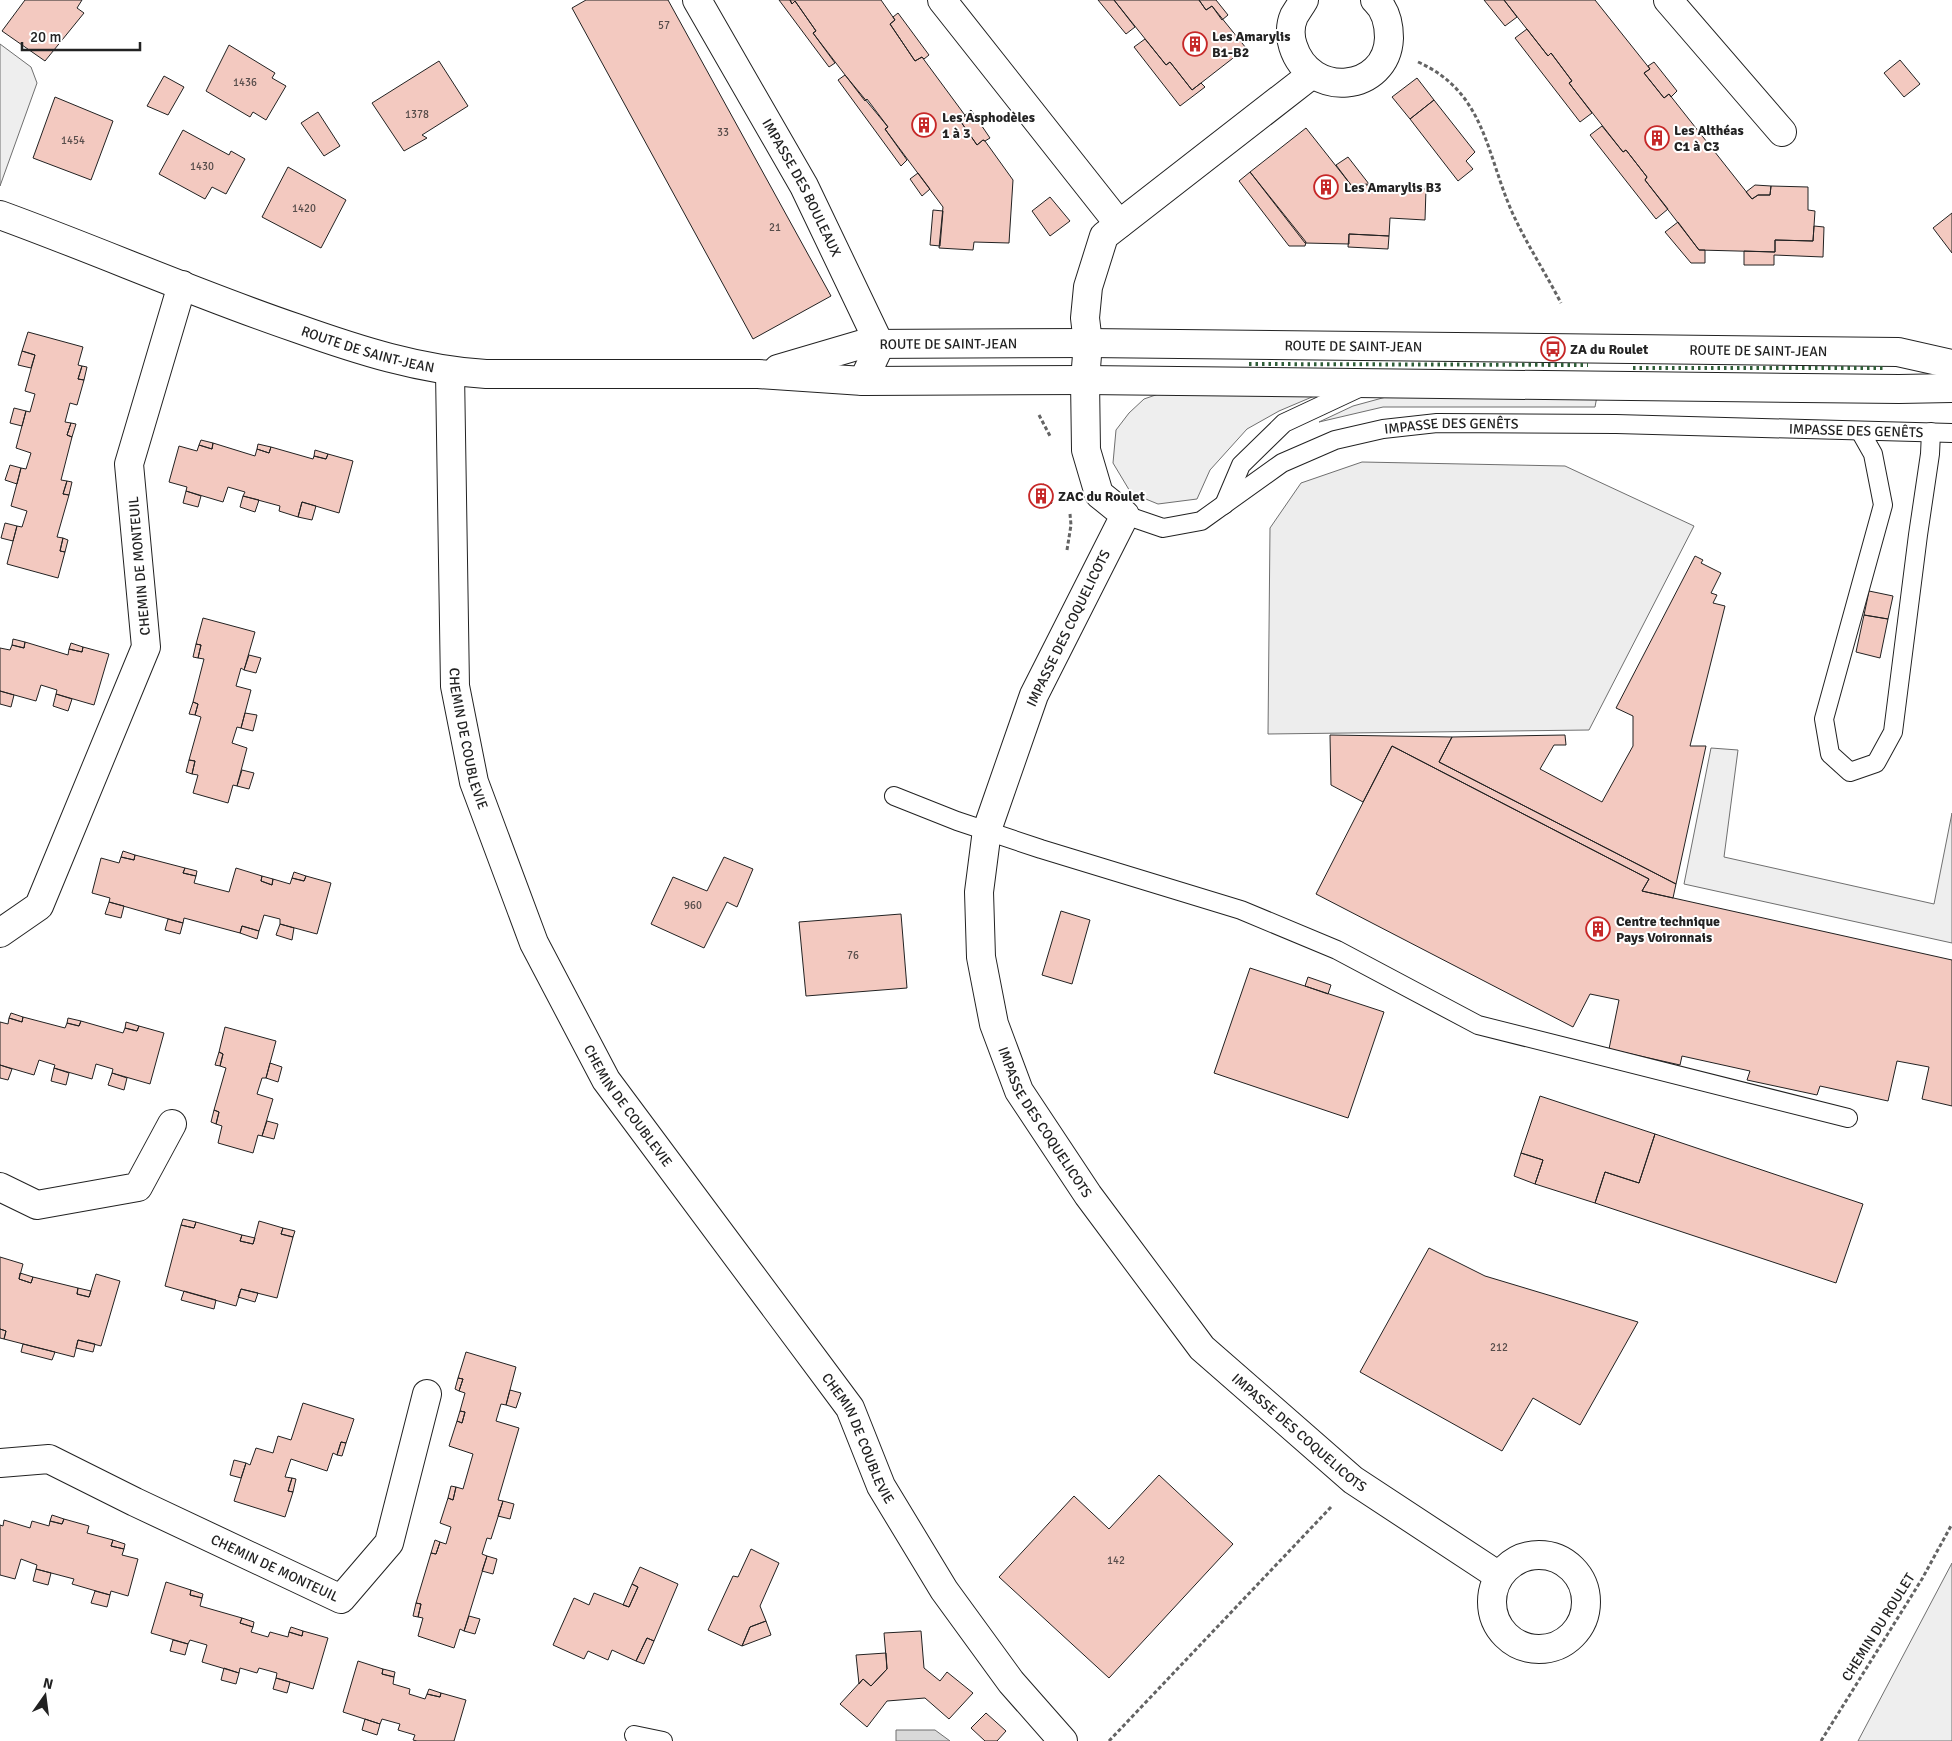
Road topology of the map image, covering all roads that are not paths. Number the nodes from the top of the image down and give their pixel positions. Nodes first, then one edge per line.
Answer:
1 (697, 0) edge
2 (942, 0) edge
3 (1304, 0) edge
4 (1668, 0) edge
5 (1381, 2) edge
6 (1311, 75) junction
7 (1782, 132) dead end
8 (0, 214) edge
9 (1118, 224) junction
10 (182, 285) junction
11 (1088, 344) junction
12 (880, 345) junction
13 (1952, 364) edge
14 (450, 372) junction
15 (758, 374) junction
16 (1085, 380) junction
17 (863, 381) junction
18 (1368, 383) junction
19 (1952, 388) edge
20 (1860, 431) junction
21 (1931, 432) junction
22 (1952, 433) edge
23 (1224, 505) junction
24 (1125, 515) junction
25 (894, 796) dead end
26 (987, 830) junction
27 (0, 933) edge
28 (1848, 1118) dead end
29 (172, 1124) dead end
30 (0, 1187) edge
31 (427, 1394) dead end
32 (0, 1463) edge
33 (1500, 1576) dead end
34 (634, 1734) dead end
35 (663, 1741) edge
36 (1063, 1741) edge

1 - 12 street, IMPASSE DES BOULEAUX
2 - 9 street
3 - 6 street
4 - 7 street
5 - 6 street
6 - 9 street, IMPASSE DES GENÊTS
8 - 10 street, ROUTE DE SAINT-JEAN
9 - 11 street, IMPASSE DES GENÊTS
10 - 14 street, ROUTE DE SAINT-JEAN
10 - 27 street, CHEMIN DE MONTEUIL
11 - 12 street, ROUTE DE SAINT-JEAN
11 - 13 street, ROUTE DE SAINT-JEAN
11 - 16 street, IMPASSE DES GENÊTS
12 - 15 street, ROUTE DE SAINT-JEAN
12 - 17 street
14 - 15 street, ROUTE DE SAINT-JEAN
14 - 36 street, CHEMIN DE COUBLEVIE
15 - 17 street, ROUTE DE SAINT-JEAN
16 - 17 street, ROUTE DE SAINT-JEAN
16 - 18 street, ROUTE DE SAINT-JEAN
16 - 24 street, IMPASSE DES GENÊTS
18 - 19 street, ROUTE DE SAINT-JEAN
18 - 23 lane
20 - 21 lane, IMPASSE DES GENÊTS
20 - 21 lane
20 - 23 lane, IMPASSE DES GENÊTS
21 - 22 lane, IMPASSE DES GENÊTS
23 - 24 lane, IMPASSE DES GENÊTS
24 - 26 street, IMPASSE DES COQUELICOTS
25 - 26 lane
26 - 28 lane
26 - 33 street, IMPASSE DES COQUELICOTS
29 - 30 street
31 - 32 street, CHEMIN DE MONTEUIL
34 - 35 lane

